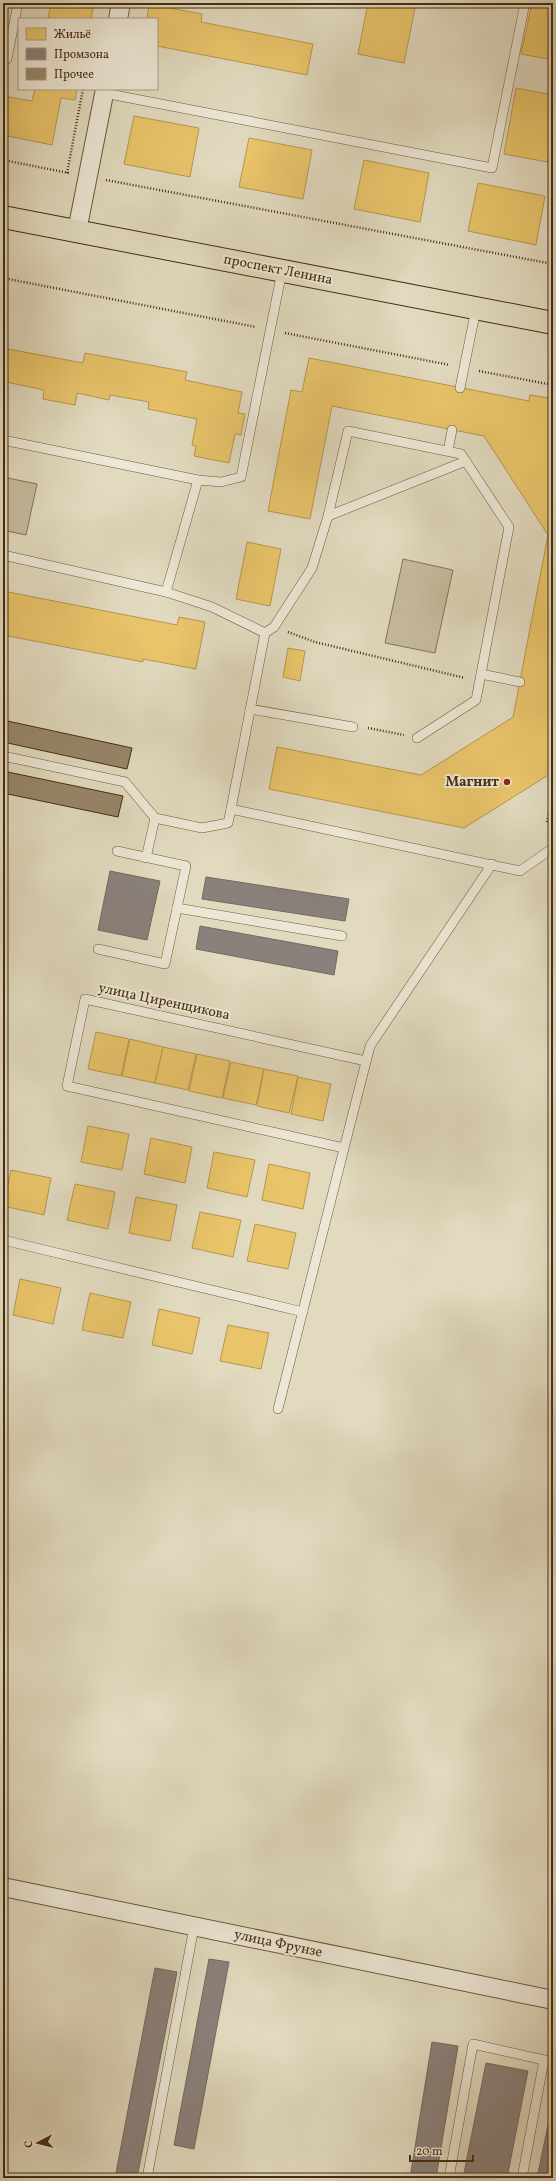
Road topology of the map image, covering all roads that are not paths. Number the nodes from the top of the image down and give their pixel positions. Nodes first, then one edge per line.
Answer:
1 (18, 3) edge
2 (122, 3) edge
3 (525, 3) edge
4 (118, 18) edge
5 (3, 58) edge
6 (104, 91) edge
7 (3, 217) edge
8 (77, 231) junction
9 (282, 271) junction
10 (476, 309) junction
11 (553, 324) edge
12 (460, 388) dead end
13 (452, 430) dead end
14 (3, 440) edge
15 (448, 451) junction
16 (466, 461) junction
17 (198, 480) junction
18 (328, 516) junction
19 (3, 555) edge
20 (166, 592) junction
21 (265, 633) junction
22 (481, 678) junction
23 (520, 682) dead end
24 (250, 709) junction
25 (353, 727) dead end
26 (417, 738) dead end
27 (3, 756) edge
28 (231, 808) junction
29 (154, 818) junction
30 (553, 848) edge
31 (117, 851) dead end
32 (146, 858) junction
33 (492, 864) junction
34 (177, 908) junction
35 (342, 936) dead end
36 (98, 949) dead end
37 (366, 1061) junction
38 (344, 1148) junction
39 (3, 1240) edge
40 (303, 1312) junction
41 (278, 1408) dead end
42 (3, 1887) edge
43 (194, 1927) junction
44 (553, 2000) edge
45 (549, 2061) edge
46 (147, 2178) edge
47 (449, 2178) edge
48 (522, 2178) edge

1 - 5 lane
2 - 4 street
3 - 6 lane
6 - 8 street
7 - 8 main road, проспект Ленина
8 - 9 main road, проспект Ленина
9 - 10 main road, проспект Ленина
9 - 17 lane
10 - 11 main road, проспект Ленина
10 - 12 lane
13 - 15 lane
14 - 17 lane
15 - 16 lane
15 - 18 lane
16 - 18 lane
16 - 22 lane
17 - 20 lane
18 - 21 lane
19 - 20 lane
20 - 21 lane
21 - 24 lane
22 - 23 lane
22 - 26 lane
24 - 25 lane
24 - 28 lane
27 - 29 lane
28 - 29 lane
28 - 33 lane
29 - 32 lane
30 - 33 lane
31 - 32 lane
32 - 34 lane
33 - 37 lane
34 - 35 lane
34 - 36 lane
37 - 38 lane
37 - 38 lane, улица Циренщикова
38 - 40 lane
39 - 40 lane
40 - 41 lane
42 - 43 street, улица Фрунзе
43 - 44 street, улица Фрунзе
43 - 46 lane
45 - 47 lane
45 - 48 lane

